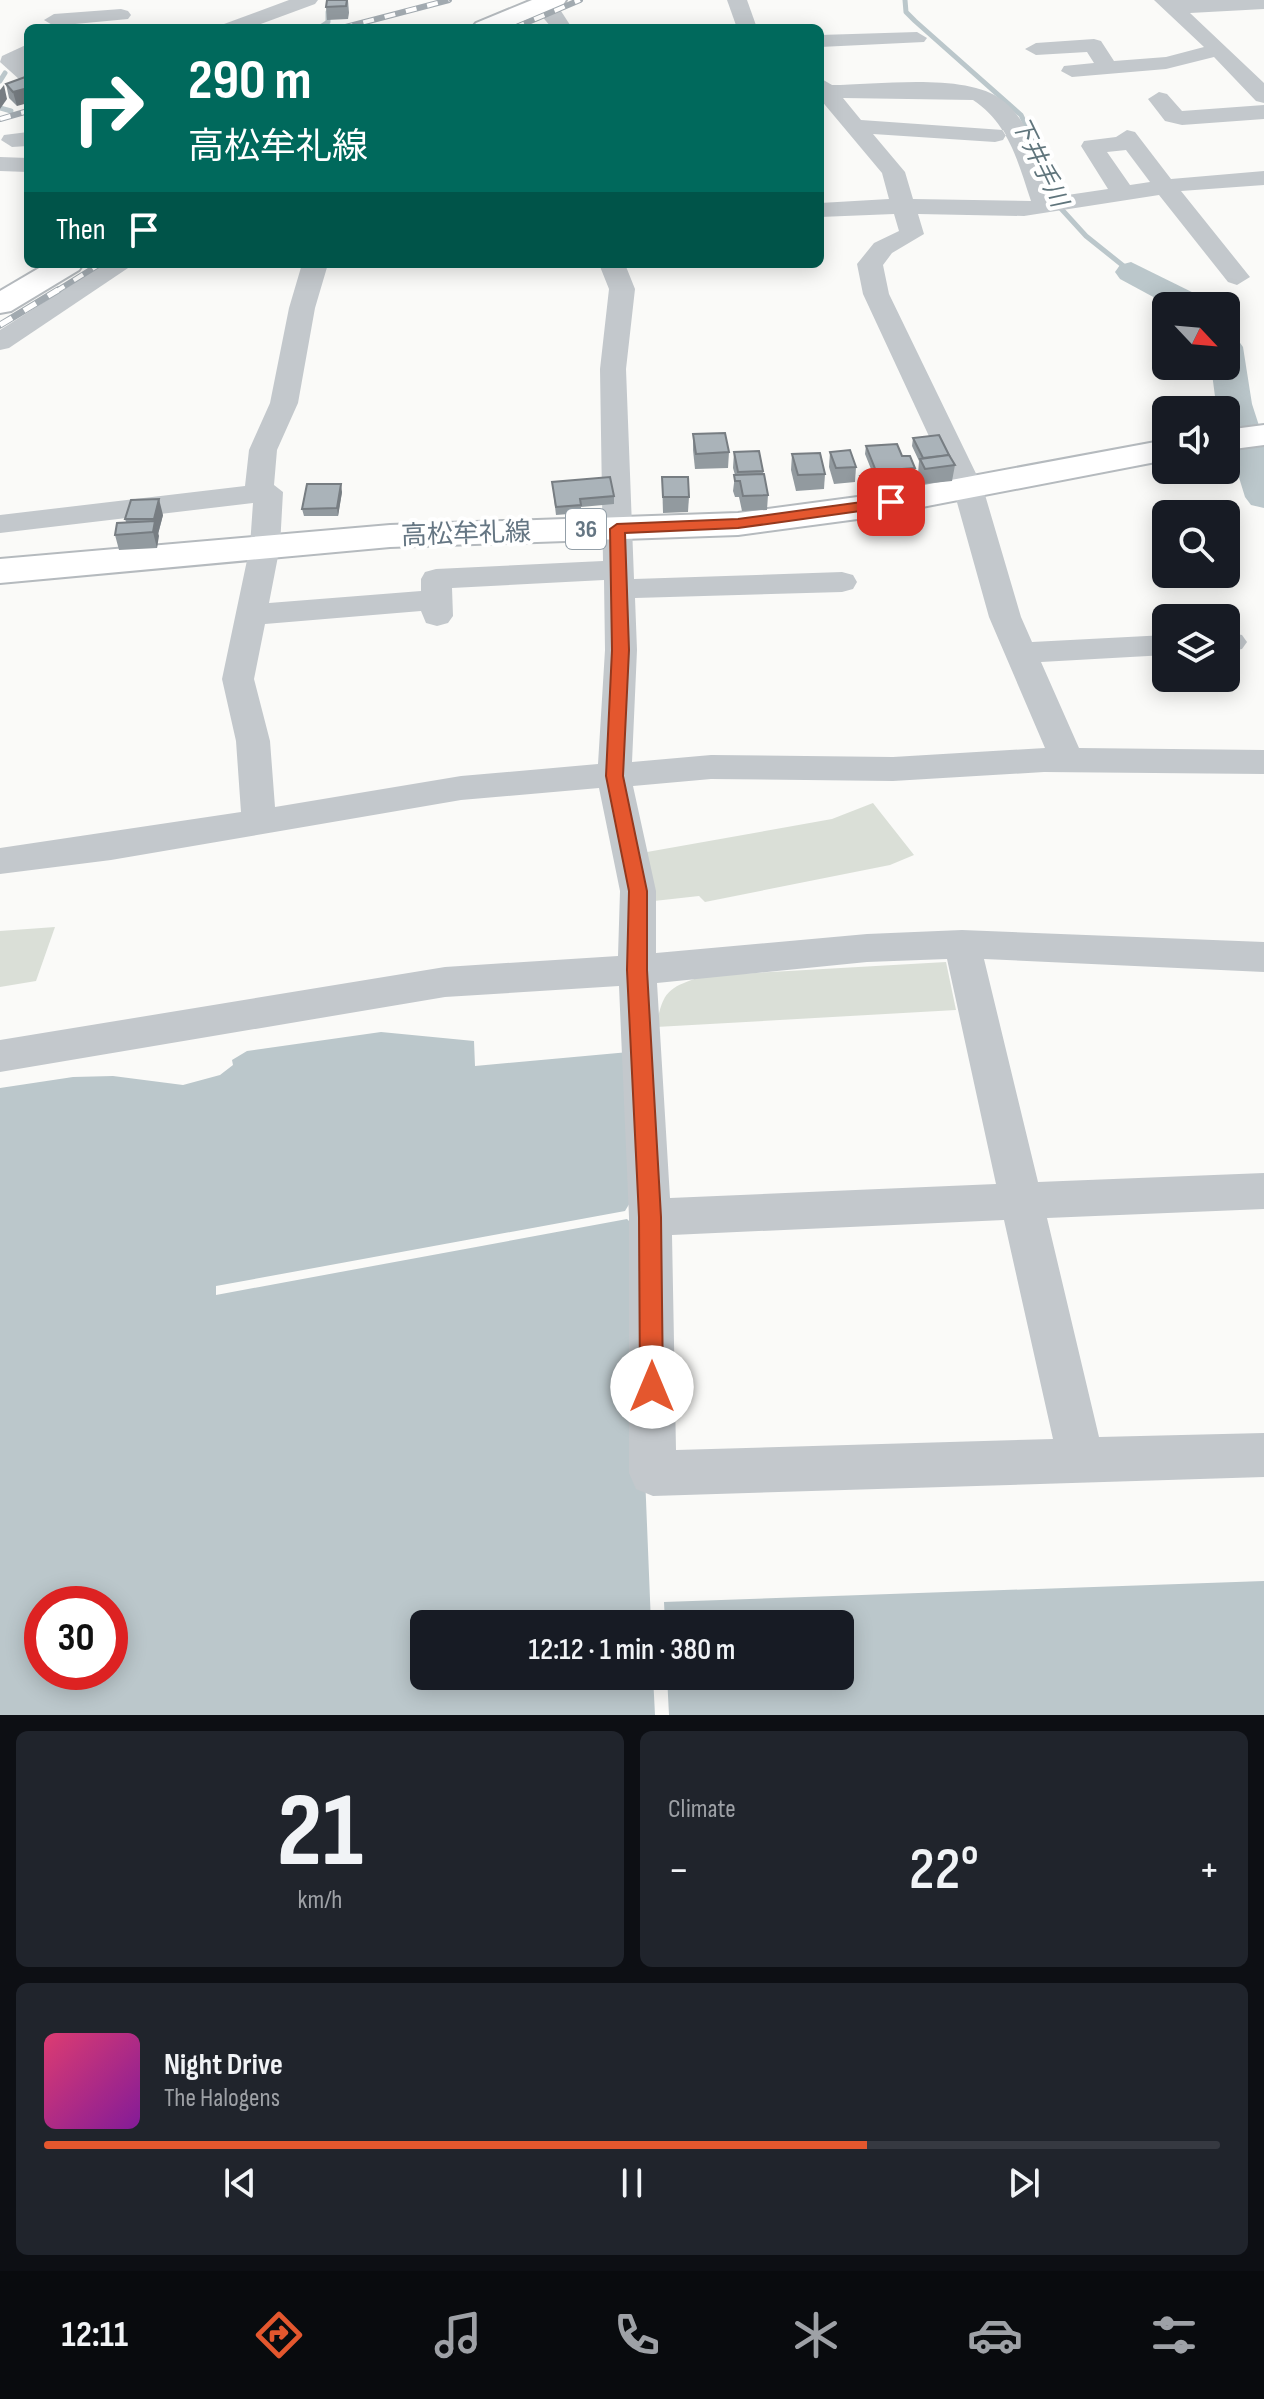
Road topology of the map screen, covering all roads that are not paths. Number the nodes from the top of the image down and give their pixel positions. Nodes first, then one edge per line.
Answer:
1 (308, 0) edge
2 (737, 0) edge
3 (548, 3) edge
4 (1168, 4) edge
5 (1261, 6) edge
6 (53, 16) edge
7 (122, 16) edge
8 (242, 24) edge
9 (495, 24) edge
10 (560, 24) edge
11 (746, 24) edge
12 (917, 38) dead end
13 (824, 41) edge
14 (1036, 49) dead end
15 (1218, 50) junction
16 (1108, 69) junction
17 (1072, 71) dead end
18 (824, 89) edge
19 (824, 90) edge
20 (1264, 96) edge
21 (1159, 99) dead end
22 (1264, 112) edge
23 (857, 126) junction
24 (995, 135) dead end
25 (0, 164) edge
26 (24, 165) edge
27 (1264, 178) edge
28 (1166, 185) junction
29 (1123, 193) junction
30 (1057, 205) junction
31 (903, 206) junction
32 (824, 210) edge
33 (61, 268) edge
34 (115, 268) edge
35 (314, 268) edge
36 (614, 268) edge
37 (1237, 277) dead end
38 (0, 304) edge
39 (0, 342) edge
40 (1152, 452) edge
41 (968, 488) junction
42 (259, 493) junction
43 (0, 524) edge
44 (617, 529) junction
45 (265, 546) junction
46 (0, 571) edge
47 (619, 580) junction
48 (842, 582) dead end
49 (251, 615) junction
50 (1152, 646) edge
51 (1020, 653) junction
52 (1067, 760) junction
53 (1264, 762) edge
54 (614, 776) junction
55 (259, 821) junction
56 (0, 861) edge
57 (962, 944) junction
58 (1264, 957) edge
59 (637, 970) junction
60 (0, 1056) edge
61 (1264, 1191) edge
62 (1021, 1201) junction
63 (650, 1217) junction
64 (1264, 1455) edge
65 (1081, 1460) junction

1 - 8 street
2 - 11 street
3 - 9 main road
3 - 10 street
4 - 5 street
4 - 15 street
6 - 7 street
12 - 13 street
14 - 16 street
15 - 16 street
15 - 20 street
16 - 17 street
18 - 30 street
19 - 23 street
21 - 22 street
23 - 24 street
23 - 31 street
25 - 26 street
27 - 28 street
28 - 29 street
28 - 29 street
28 - 37 street
29 - 30 street
30 - 31 street
31 - 32 street
31 - 41 street
33 - 38 main road
34 - 39 street
35 - 42 street
36 - 44 street
40 - 41 main road, 高松牟礼線 / 36
41 - 44 main road, 高松牟礼線 / 36
41 - 51 street
42 - 43 street
42 - 45 street
44 - 45 main road, 高松牟礼線 / 36
44 - 47 street
45 - 46 main road, 高松牟礼線 / 36
45 - 49 street
47 - 48 street
47 - 49 street
47 - 54 street
49 - 55 street
50 - 51 street
51 - 52 street
52 - 53 street
52 - 54 street
54 - 55 street
54 - 59 street
55 - 56 street
57 - 58 street
57 - 59 street
57 - 62 street
59 - 60 street
59 - 63 street
61 - 62 street
62 - 63 street
62 - 65 street
63 - 65 street
64 - 65 street

